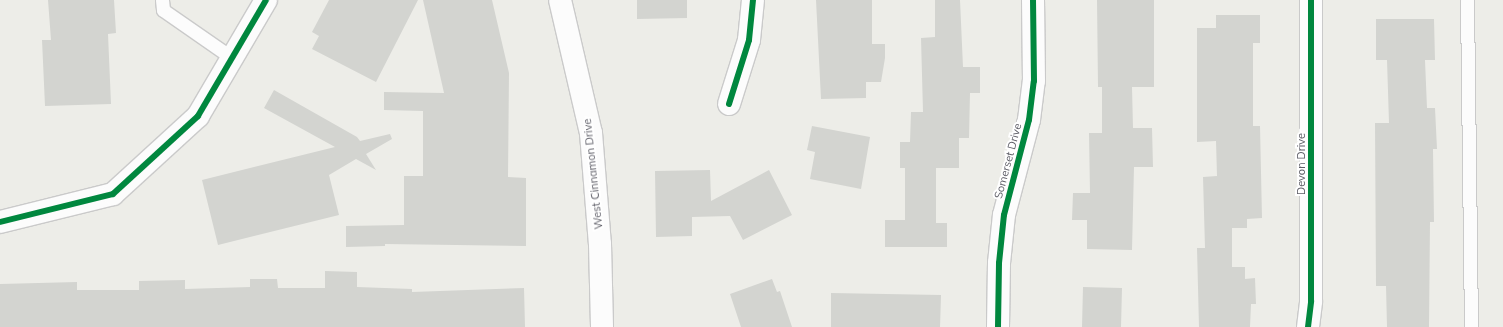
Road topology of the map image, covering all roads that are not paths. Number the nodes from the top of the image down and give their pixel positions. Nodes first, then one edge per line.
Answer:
1 (162, 0) edge
2 (266, 0) edge
3 (560, 0) edge
4 (753, 0) edge
5 (1033, 0) edge
6 (1311, 0) edge
7 (1467, 0) edge
8 (232, 58) junction
9 (729, 104) dead end
10 (6, 220) edge
11 (602, 327) edge
12 (998, 327) edge
13 (1308, 327) edge
14 (1471, 327) edge

1 - 8 lane
2 - 8 street
3 - 11 street, West Cinnamon Drive
4 - 9 street
5 - 12 street, Somerset Drive
6 - 13 street, Devon Drive
7 - 14 lane
8 - 10 street

